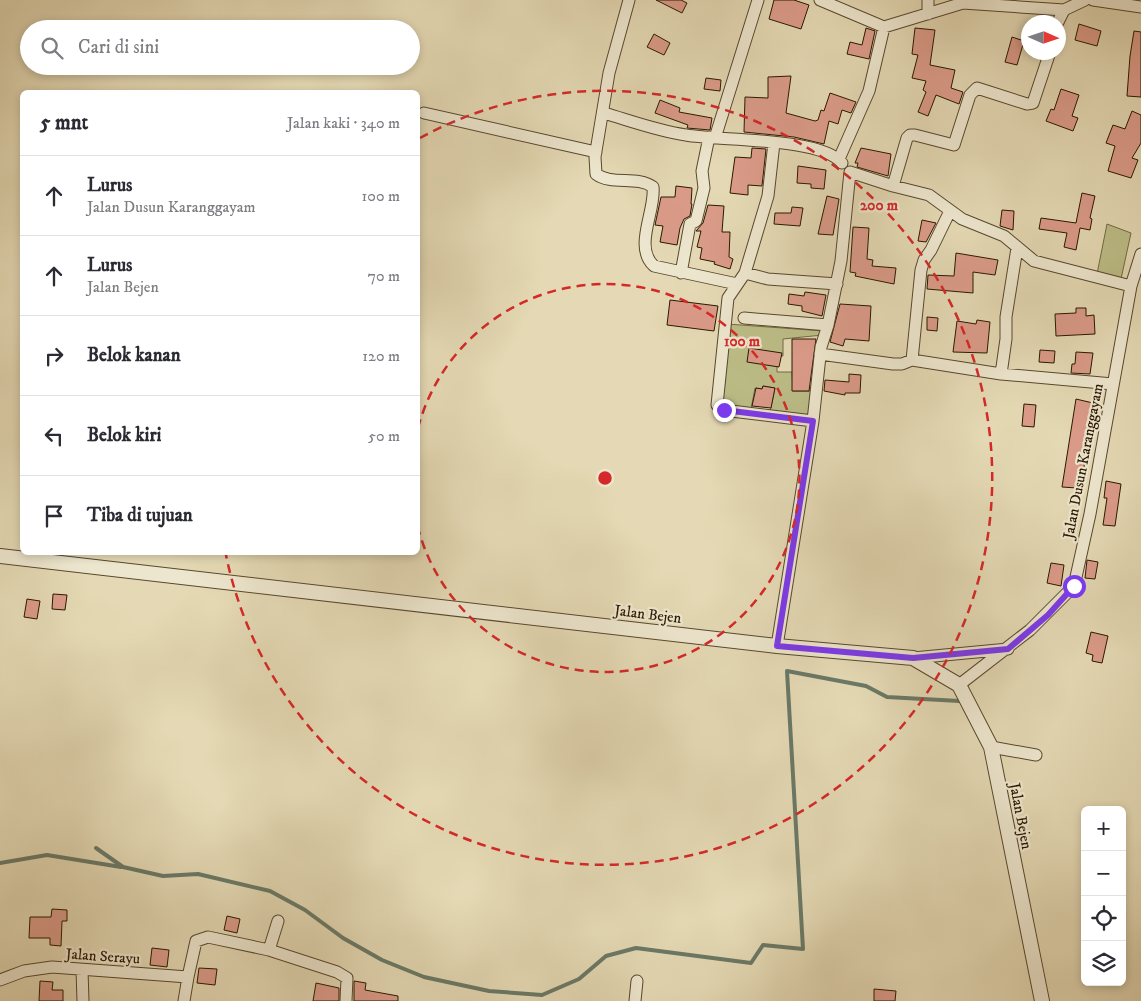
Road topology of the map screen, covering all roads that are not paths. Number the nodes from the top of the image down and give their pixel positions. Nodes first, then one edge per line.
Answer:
1 (629, 0) edge
2 (758, 0) edge
3 (820, 0) edge
4 (928, 0) edge
5 (1093, 0) edge
6 (1081, 1) edge
7 (1141, 7) edge
8 (1064, 10) junction
9 (928, 14) junction
10 (1062, 15) edge
11 (884, 27) junction
12 (1047, 60) edge
13 (424, 113) dead end
14 (604, 113) junction
15 (712, 138) junction
16 (774, 143) junction
17 (596, 152) junction
18 (839, 159) junction
19 (850, 172) junction
20 (893, 186) junction
21 (950, 211) junction
22 (1017, 248) junction
23 (1141, 254) edge
24 (682, 273) junction
25 (745, 274) junction
26 (737, 284) junction
27 (837, 284) junction
28 (1131, 286) junction
29 (744, 318) dead end
30 (828, 325) junction
31 (820, 354) junction
32 (912, 360) junction
33 (1001, 374) junction
34 (1113, 384) junction
35 (813, 421) junction
36 (0, 556) edge
37 (777, 646) junction
38 (1008, 649) junction
39 (913, 658) junction
40 (959, 685) junction
41 (990, 747) junction
42 (1036, 755) dead end
43 (278, 920) dead end
44 (269, 950) junction
45 (82, 970) junction
46 (188, 977) junction
47 (0, 980) edge
48 (637, 981) dead end
49 (185, 998) edge
50 (83, 1001) edge
51 (346, 1001) edge
52 (635, 1001) edge
53 (1042, 1001) edge

1 - 14 street
2 - 15 street
3 - 11 street
4 - 9 street
5 - 7 street
6 - 8 street
8 - 9 street
8 - 10 street
9 - 11 street
11 - 18 street
12 - 20 street
13 - 17 street
14 - 15 street
14 - 17 street
15 - 16 street
15 - 24 street
16 - 18 street
16 - 25 street
17 - 24 street
18 - 19 street
19 - 20 street
19 - 27 street
20 - 21 street
21 - 22 street
21 - 32 street
22 - 28 street
22 - 33 street
23 - 28 street, Jalan Dusun Karanggayam
24 - 26 street
25 - 26 street
25 - 27 street
26 - 35 street
27 - 30 street
28 - 34 street, Jalan Dusun Karanggayam
29 - 30 street
30 - 31 street
31 - 32 street
31 - 35 street
32 - 33 street
33 - 34 street
34 - 38 street, Jalan Dusun Karanggayam
35 - 37 street
36 - 37 street, Jalan Bejen
37 - 39 street, Jalan Bejen
38 - 39 street
38 - 40 street, Jalan Dusun Karanggayam
39 - 40 street, Jalan Bejen
40 - 41 street, Jalan Bejen
41 - 42 street
41 - 53 street, Jalan Bejen
43 - 44 street
44 - 46 street
44 - 51 street
45 - 46 street, Jalan Serayu
45 - 47 street, Jalan Serayu
45 - 50 street
46 - 49 street
48 - 52 street

